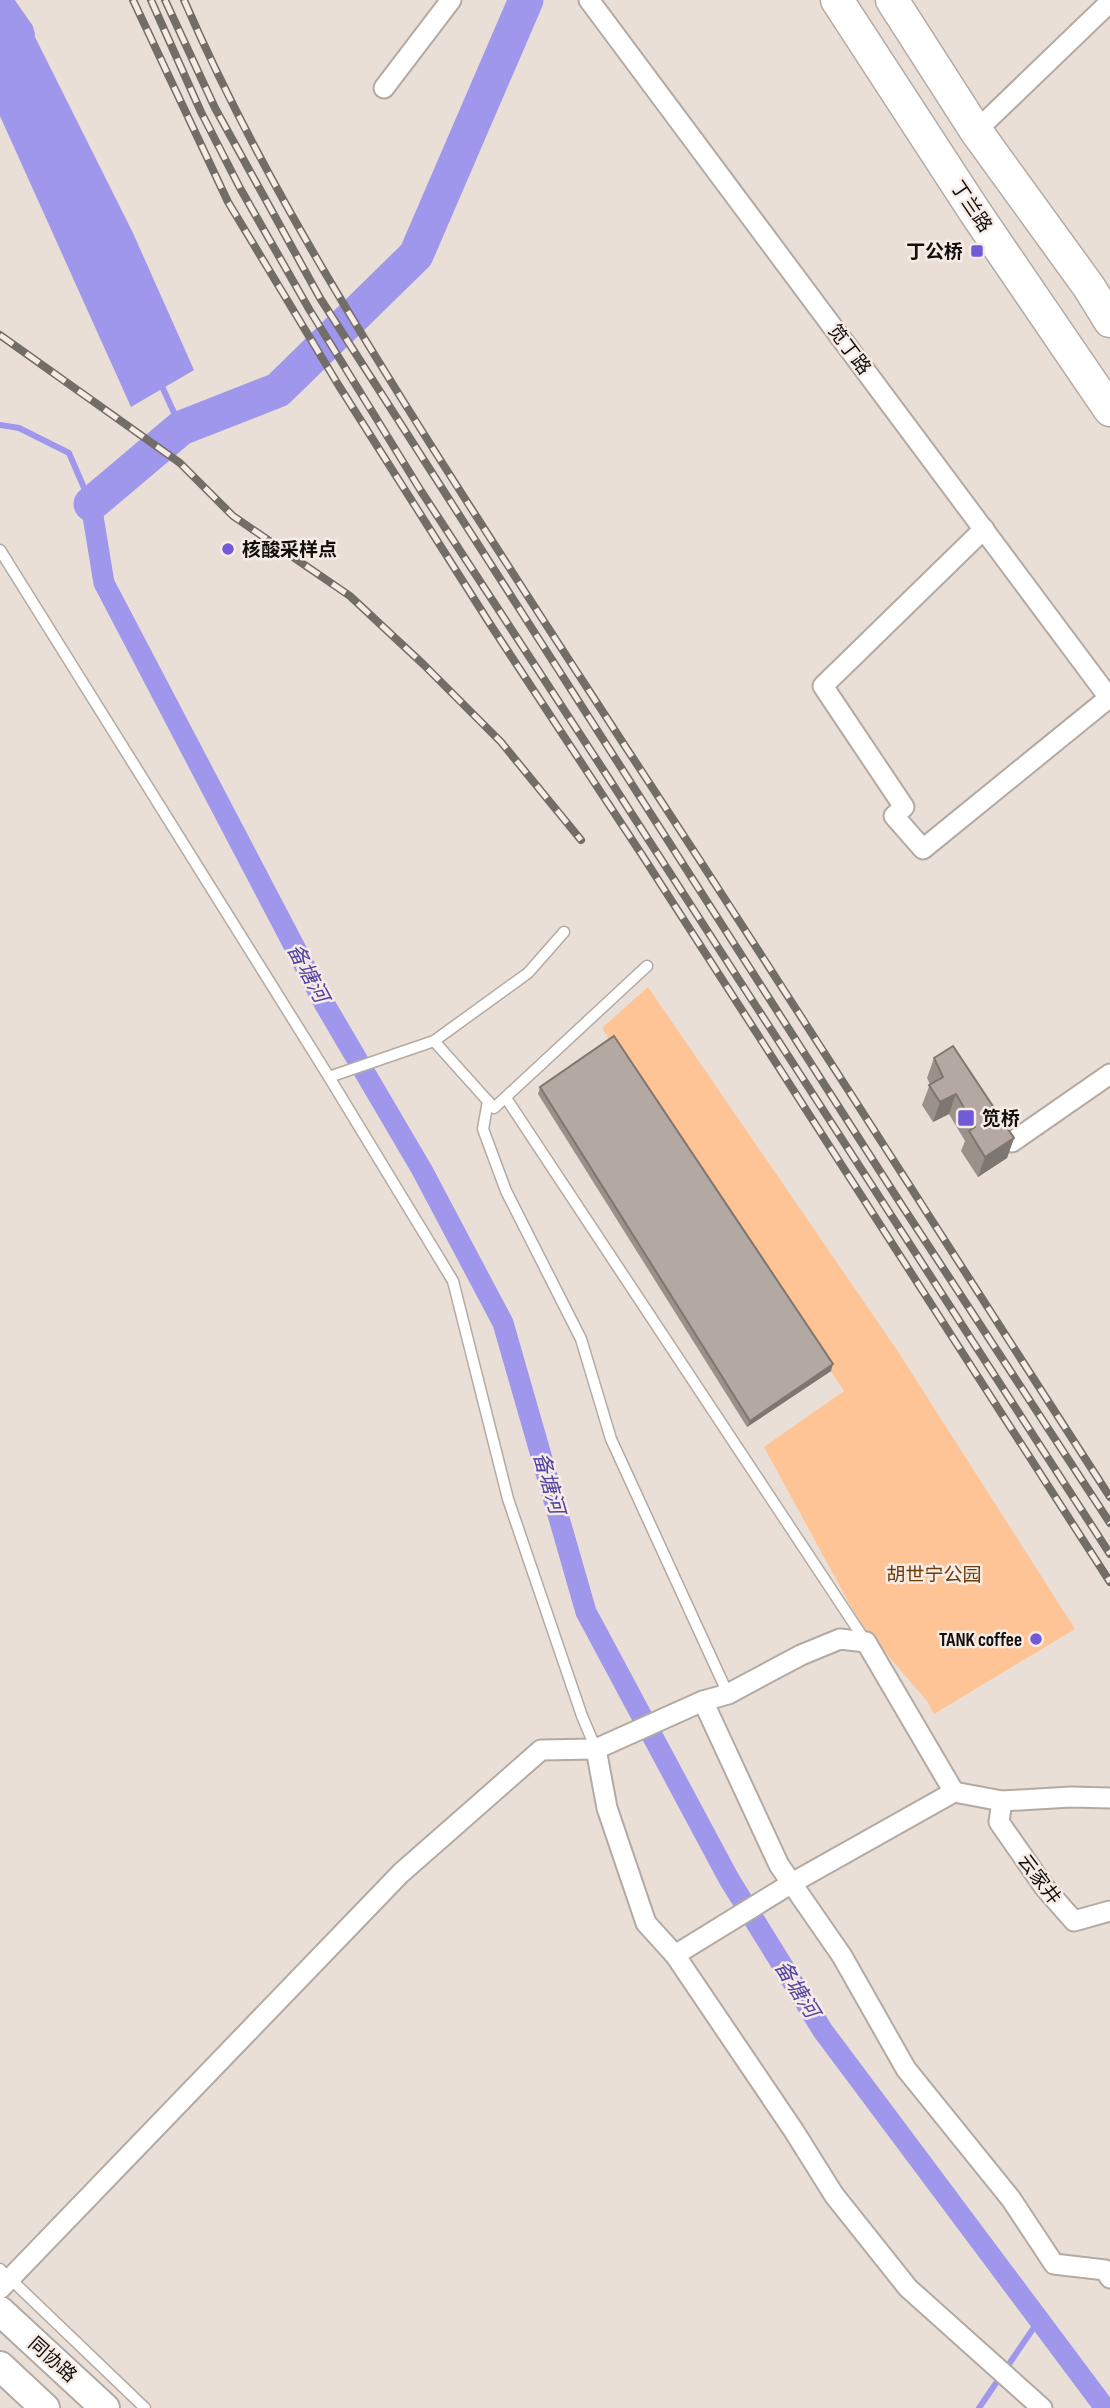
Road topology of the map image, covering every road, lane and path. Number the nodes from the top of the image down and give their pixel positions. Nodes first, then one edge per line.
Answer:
1 (451, 0) edge
2 (589, 0) edge
3 (837, 0) edge
4 (892, 0) edge
5 (1110, 2) edge
6 (384, 88) dead end
7 (976, 131) junction
8 (1110, 321) edge
9 (1110, 410) edge
10 (984, 529) junction
11 (0, 550) edge
12 (1110, 698) edge
13 (564, 932) dead end
14 (647, 966) dead end
15 (434, 1041) junction
16 (1110, 1074) edge
17 (329, 1077) junction
18 (506, 1098) junction
19 (488, 1101) junction
20 (1012, 1142) edge
21 (866, 1642) junction
22 (728, 1694) junction
23 (703, 1700) junction
24 (600, 1746) junction
25 (954, 1792) junction
26 (1110, 1798) edge
27 (1002, 1801) junction
28 (792, 1884) junction
29 (1110, 1911) edge
30 (675, 1955) junction
31 (1110, 2278) edge
32 (3, 2279) edge
33 (0, 2311) edge
34 (0, 2366) edge
35 (45, 2408) edge
36 (105, 2408) edge
37 (145, 2408) edge
38 (1042, 2408) edge

1 - 6 street
2 - 10 street, 笕丁路
3 - 9 main road, 丁兰路
4 - 7 main road
5 - 7 street
7 - 8 main road
10 - 12 street, 笕丁路
10 - 12 street
11 - 17 lane
13 - 15 lane
14 - 18 lane
15 - 17 lane
15 - 19 lane
16 - 20 street
17 - 24 lane
18 - 19 lane
18 - 21 lane
19 - 22 lane
21 - 22 street
21 - 25 street
22 - 23 street
23 - 24 street
23 - 28 street
24 - 30 street
24 - 32 street
25 - 27 street
25 - 28 street
26 - 27 street
27 - 29 street, 云家井
28 - 30 street
28 - 31 street
30 - 38 street
32 - 37 lane
33 - 36 main road, 同协路
34 - 35 main road

